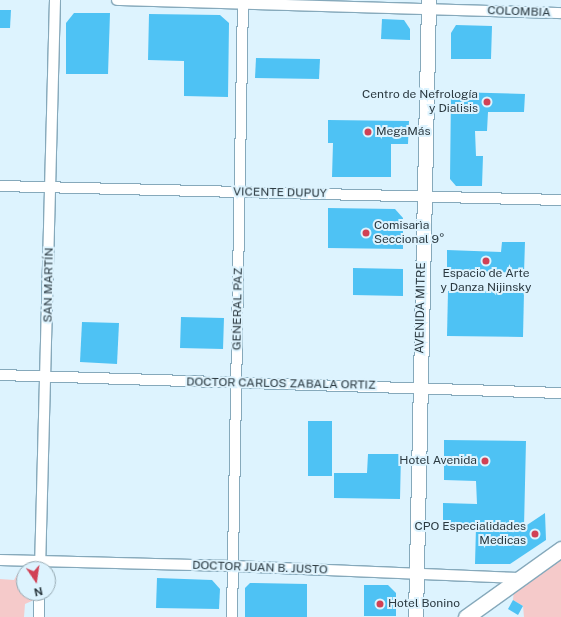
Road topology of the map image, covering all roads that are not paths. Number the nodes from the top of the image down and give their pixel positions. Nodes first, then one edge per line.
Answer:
1 (55, 0) edge
2 (117, 0) edge
3 (242, 2) edge
4 (429, 5) edge
5 (561, 13) edge
6 (0, 186) edge
7 (51, 187) junction
8 (240, 192) junction
9 (424, 196) junction
10 (561, 200) edge
11 (0, 375) edge
12 (47, 377) junction
13 (236, 383) junction
14 (420, 387) junction
15 (561, 393) edge
16 (561, 549) edge
17 (0, 560) edge
18 (40, 561) edge
19 (16, 562) edge
20 (56, 565) edge
21 (232, 566) junction
22 (417, 574) junction
23 (519, 578) junction
24 (39, 601) edge
25 (39, 617) edge
26 (232, 617) edge
27 (416, 617) edge
28 (466, 617) edge

1 - 7 street, SAN MARTÍN
2 - 3 street, COLOMBIA
3 - 4 street, COLOMBIA
3 - 8 street, GENERAL PAZ
4 - 5 street, COLOMBIA
4 - 9 main road, AVENIDA MITRE
6 - 7 street, VICENTE DUPUY
7 - 8 street, VICENTE DUPUY
7 - 12 street, SAN MARTÍN
8 - 9 street, VICENTE DUPUY
8 - 13 street, GENERAL PAZ
9 - 10 street, VICENTE DUPUY
9 - 14 main road, AVENIDA MITRE
11 - 12 street, DOCTOR CARLOS ZABALA ORTIZ
12 - 13 street, DOCTOR CARLOS ZABALA ORTIZ
12 - 18 street, SAN MARTÍN
13 - 14 street, DOCTOR CARLOS ZABALA ORTIZ
13 - 21 street, GENERAL PAZ
14 - 15 street, DOCTOR CARLOS ZABALA ORTIZ
14 - 22 main road, AVENIDA MITRE
16 - 23 main road
17 - 19 street, DOCTOR JUAN B. JUSTO
20 - 21 street, DOCTOR JUAN B. JUSTO
21 - 22 street, DOCTOR JUAN B. JUSTO
21 - 26 street, GENERAL PAZ
22 - 23 street, DOCTOR JUAN B. JUSTO
22 - 27 main road, AVENIDA MITRE
23 - 28 main road
24 - 25 street

